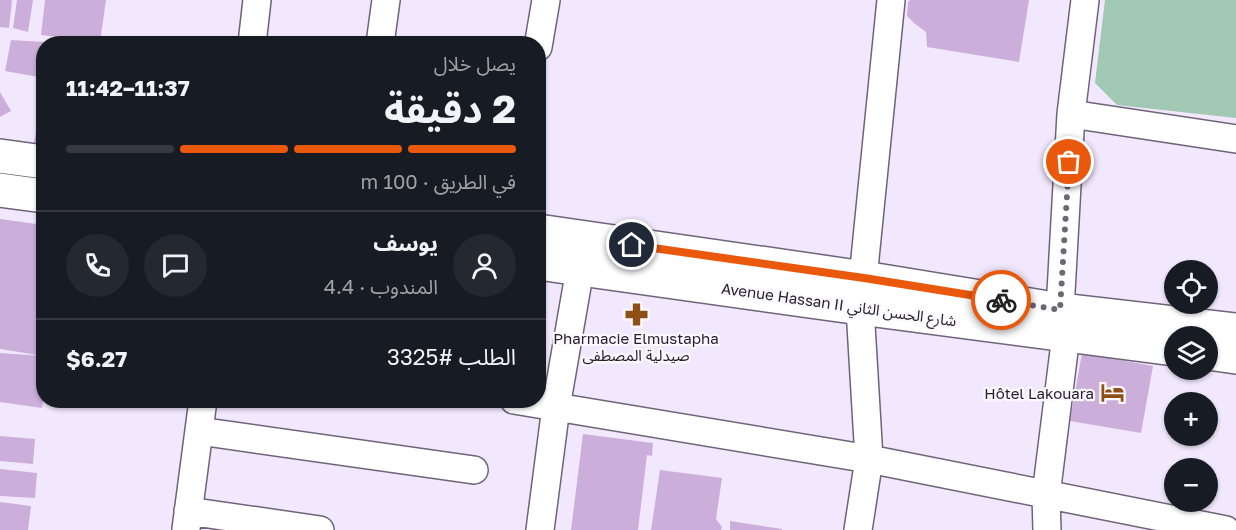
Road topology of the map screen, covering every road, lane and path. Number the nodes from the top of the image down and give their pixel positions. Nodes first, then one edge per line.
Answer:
1 (257, 0) edge
2 (386, 0) edge
3 (546, 0) edge
4 (891, 0) edge
5 (1085, 0) edge
6 (253, 36) edge
7 (381, 36) edge
8 (540, 36) edge
9 (1071, 114) junction
10 (1236, 139) edge
11 (0, 156) edge
12 (36, 161) edge
13 (0, 190) edge
14 (36, 195) edge
15 (546, 233) edge
16 (546, 264) edge
17 (579, 269) junction
18 (862, 293) junction
19 (1062, 322) junction
20 (1236, 330) edge
21 (1164, 347) edge
22 (1218, 354) edge
23 (1236, 357) edge
24 (546, 405) edge
25 (556, 407) junction
26 (202, 408) edge
27 (199, 431) junction
28 (869, 459) junction
29 (474, 470) dead end
30 (1046, 495) junction
31 (187, 521) edge
32 (320, 530) edge
33 (540, 530) edge
34 (858, 530) edge
35 (1047, 530) edge
36 (1226, 530) edge

1 - 6 street
2 - 7 street
3 - 8 street
4 - 18 street
5 - 9 street
9 - 10 street
9 - 19 street
11 - 12 street
13 - 14 street
15 - 18 street, Avenue Hassan II شارع الحسن الثاني
16 - 17 street, Avenue Hassan II شارع الحسن الثاني
17 - 18 street, Avenue Hassan II شارع الحسن الثاني
17 - 25 street
18 - 19 street, Avenue Hassan II شارع الحسن الثاني
18 - 28 street
19 - 20 street, Avenue Hassan II شارع الحسن الثاني
19 - 21 street, Avenue Hassan II شارع الحسن الثاني
19 - 30 street
22 - 23 street
24 - 25 street
25 - 28 street
25 - 33 street
26 - 27 street
27 - 29 street
27 - 31 street
28 - 30 street
28 - 34 street
30 - 35 street
30 - 36 street
31 - 32 street

